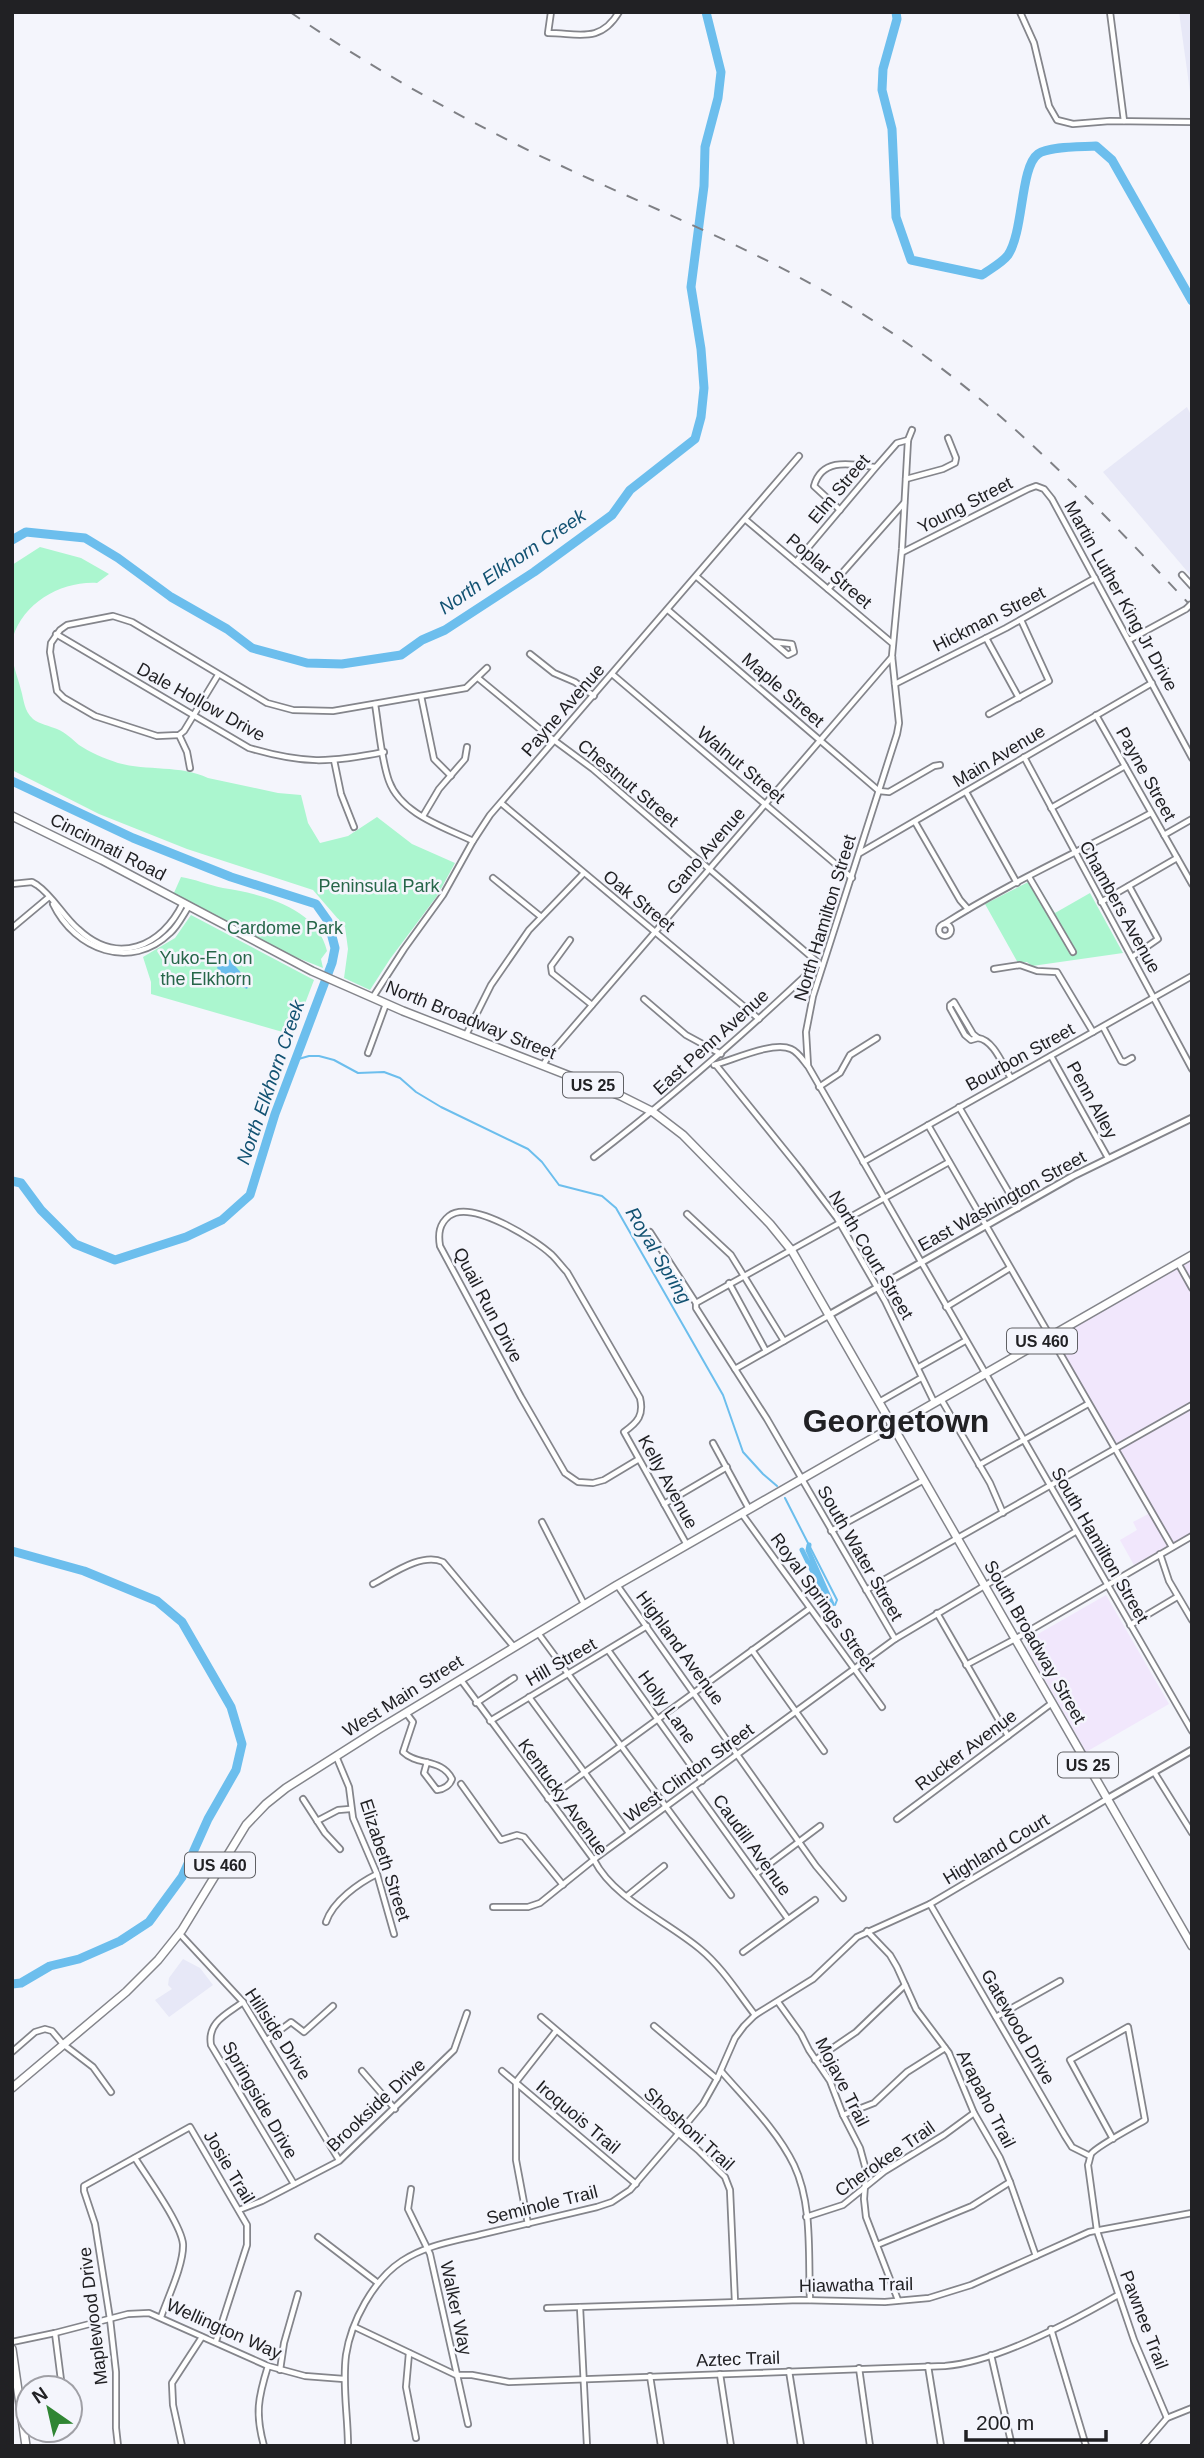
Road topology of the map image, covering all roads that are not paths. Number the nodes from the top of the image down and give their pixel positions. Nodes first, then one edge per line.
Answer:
1 (551, 12) edge
2 (619, 12) edge
3 (1020, 12) edge
4 (1110, 12) edge
5 (1124, 121) junction
6 (1192, 122) edge
7 (912, 430) dead end
8 (948, 438) dead end
9 (908, 440) junction
10 (799, 456) dead end
11 (876, 467) junction
12 (906, 479) junction
13 (1041, 487) joint
14 (905, 502) junction
15 (840, 510) junction
16 (746, 520) junction
17 (902, 553) junction
18 (796, 562) junction
19 (1182, 575) dead end
20 (696, 577) junction
21 (1095, 578) junction
22 (1192, 586) edge
23 (828, 589) junction
24 (1192, 603) edge
25 (668, 610) junction
26 (1021, 620) junction
27 (56, 634) junction
28 (986, 638) junction
29 (1129, 640) junction
30 (773, 642) dead end
31 (893, 644) junction
32 (530, 654) dead end
33 (892, 656) junction
34 (487, 668) dead end
35 (612, 674) junction
36 (218, 675) junction
37 (478, 678) junction
38 (1153, 683) junction
39 (894, 684) junction
40 (421, 696) junction
41 (594, 696) junction
42 (1019, 698) junction
43 (375, 704) junction
44 (989, 714) dead end
45 (1096, 715) junction
46 (193, 716) junction
47 (178, 735) junction
48 (820, 740) junction
49 (555, 741) junction
50 (467, 747) dead end
51 (384, 752) junction
52 (1024, 757) junction
53 (1192, 758) edge
54 (334, 761) junction
55 (940, 765) dead end
56 (1125, 766) junction
57 (190, 768) dead end
58 (451, 776) junction
59 (879, 791) junction
60 (966, 792) junction
61 (501, 803) junction
62 (765, 804) junction
63 (1051, 808) junction
64 (1151, 813) junction
65 (12, 816) edge
66 (423, 817) junction
67 (1192, 819) edge
68 (915, 822) junction
69 (354, 827) dead end
70 (1164, 835) junction
71 (473, 841) junction
72 (860, 853) junction
73 (1075, 854) junction
74 (1177, 858) junction
75 (708, 870) junction
76 (583, 874) junction
77 (1029, 877) junction
78 (493, 878) dead end
79 (852, 878) junction
80 (1017, 883) junction
81 (12, 884) edge
82 (1192, 884) edge
83 (1129, 886) junction
84 (49, 897) junction
85 (1101, 902) junction
86 (186, 905) junction
87 (969, 909) junction
88 (540, 916) junction
89 (944, 924) dead end
90 (12, 928) edge
91 (655, 932) junction
92 (570, 940) dead end
93 (1073, 952) dead end
94 (1132, 957) junction
95 (820, 965) junction
96 (994, 969) dead end
97 (1192, 976) edge
98 (373, 998) junction
99 (644, 999) dead end
100 (1154, 999) junction
101 (387, 1004) junction
102 (592, 1005) junction
103 (759, 1019) junction
104 (1103, 1027) junction
105 (1093, 1032) junction
106 (466, 1035) junction
107 (877, 1038) dead end
108 (978, 1038) junction
109 (805, 1047) junction
110 (791, 1049) junction
111 (368, 1053) dead end
112 (721, 1054) junction
113 (1051, 1056) junction
114 (1132, 1058) dead end
115 (716, 1065) junction
116 (543, 1066) junction
117 (808, 1066) junction
118 (706, 1067) junction
119 (1192, 1069) edge
120 (1011, 1078) junction
121 (819, 1087) junction
122 (959, 1107) junction
123 (653, 1112) junction
124 (1192, 1118) edge
125 (928, 1125) junction
126 (594, 1157) dead end
127 (1108, 1158) junction
128 (863, 1162) junction
129 (949, 1162) junction
130 (883, 1198) junction
131 (1018, 1208) junction
132 (687, 1214) dead end
133 (840, 1222) junction
134 (986, 1226) junction
135 (650, 1232) dead end
136 (791, 1249) junction
137 (1192, 1255) edge
138 (920, 1263) junction
139 (1178, 1263) junction
140 (1010, 1268) junction
141 (744, 1275) junction
142 (729, 1283) junction
143 (877, 1288) junction
144 (1192, 1288) edge
145 (696, 1303) junction
146 (946, 1307) junction
147 (829, 1315) junction
148 (1049, 1337) junction
149 (784, 1341) junction
150 (965, 1341) junction
151 (766, 1351) junction
152 (919, 1367) junction
153 (735, 1369) junction
154 (985, 1373) junction
155 (921, 1378) junction
156 (937, 1400) junction
157 (878, 1402) junction
158 (1088, 1404) junction
159 (1192, 1405) edge
160 (893, 1426) junction
161 (624, 1432) joint
162 (1023, 1439) junction
163 (713, 1443) dead end
164 (1114, 1449) junction
165 (639, 1459) junction
166 (979, 1465) junction
167 (727, 1467) junction
168 (802, 1480) junction
169 (924, 1480) junction
170 (1049, 1486) junction
171 (664, 1504) junction
172 (750, 1510) junction
173 (1003, 1513) junction
174 (742, 1514) junction
175 (542, 1522) dead end
176 (831, 1531) junction
177 (1075, 1532) junction
178 (1192, 1536) edge
179 (958, 1538) junction
180 (687, 1545) junction
181 (1172, 1547) junction
182 (1160, 1554) junction
183 (373, 1584) dead end
184 (617, 1585) junction
185 (984, 1585) junction
186 (1107, 1586) junction
187 (866, 1590) junction
188 (1177, 1597) junction
189 (585, 1605) junction
190 (809, 1609) junction
191 (937, 1613) junction
192 (1192, 1620) edge
193 (1130, 1625) junction
194 (647, 1626) junction
195 (538, 1633) junction
196 (895, 1639) junction
197 (1015, 1639) junction
198 (514, 1647) junction
199 (608, 1650) junction
200 (751, 1650) junction
201 (965, 1665) junction
202 (854, 1669) junction
203 (568, 1674) junction
204 (514, 1678) dead end
205 (460, 1680) junction
206 (694, 1694) junction
207 (529, 1697) junction
208 (476, 1703) junction
209 (1052, 1703) junction
210 (882, 1707) dead end
211 (796, 1712) junction
212 (407, 1714) junction
213 (659, 1720) junction
214 (490, 1721) junction
215 (1192, 1731) edge
216 (1008, 1736) junction
217 (622, 1746) junction
218 (1192, 1750) edge
219 (824, 1751) dead end
220 (739, 1754) junction
221 (336, 1756) junction
222 (427, 1762) junction
223 (1154, 1772) junction
224 (585, 1773) junction
225 (702, 1781) junction
226 (461, 1784) dead end
227 (693, 1787) junction
228 (303, 1799) dead end
229 (548, 1799) junction
230 (1107, 1799) junction
231 (666, 1807) junction
232 (350, 1809) junction
233 (897, 1819) dead end
234 (317, 1821) junction
235 (820, 1826) dead end
236 (629, 1833) junction
237 (1192, 1833) edge
238 (800, 1840) junction
239 (340, 1849) dead end
240 (594, 1860) junction
241 (664, 1866) dead end
242 (377, 1874) junction
243 (756, 1874) junction
244 (563, 1885) junction
245 (730, 1895) dead end
246 (627, 1896) junction
247 (843, 1898) dead end
248 (815, 1900) dead end
249 (930, 1904) junction
250 (493, 1907) dead end
251 (788, 1919) junction
252 (896, 1919) joint
253 (326, 1922) dead end
254 (867, 1931) junction
255 (179, 1934) junction
256 (394, 1934) dead end
257 (1192, 1945) edge
258 (743, 1952) dead end
259 (1060, 1981) dead end
260 (905, 1985) junction
261 (243, 2002) junction
262 (778, 2002) junction
263 (333, 2006) dead end
264 (467, 2013) dead end
265 (755, 2015) junction
266 (541, 2017) dead end
267 (996, 2017) junction
268 (654, 2026) dead end
269 (556, 2031) junction
270 (267, 2039) junction
271 (64, 2044) junction
272 (945, 2048) junction
273 (12, 2052) edge
274 (815, 2060) junction
275 (362, 2071) dead end
276 (502, 2071) dead end
277 (721, 2071) junction
278 (717, 2078) junction
279 (516, 2082) junction
280 (12, 2088) edge
281 (111, 2092) dead end
282 (395, 2109) junction
283 (974, 2113) junction
284 (843, 2115) junction
285 (678, 2134) junction
286 (1113, 2139) junction
287 (1090, 2156) junction
288 (135, 2158) junction
289 (339, 2161) junction
290 (1010, 2182) junction
291 (294, 2184) junction
292 (636, 2184) junction
293 (864, 2188) junction
294 (411, 2189) dead end
295 (239, 2210) junction
296 (1192, 2213) edge
297 (806, 2217) junction
298 (528, 2224) junction
299 (1097, 2231) junction
300 (318, 2237) dead end
301 (877, 2245) junction
302 (428, 2248) junction
303 (1036, 2256) junction
304 (378, 2284) junction
305 (298, 2294) dead end
306 (1118, 2295) junction
307 (810, 2300) junction
308 (898, 2300) junction
309 (735, 2302) junction
310 (580, 2307) junction
311 (547, 2308) dead end
312 (161, 2317) junction
313 (110, 2319) junction
314 (355, 2327) junction
315 (1051, 2329) junction
316 (55, 2333) junction
317 (202, 2337) junction
318 (12, 2342) edge
319 (216, 2342) junction
320 (12, 2349) edge
321 (409, 2353) junction
322 (991, 2356) junction
323 (268, 2366) junction
324 (928, 2366) junction
325 (859, 2368) junction
326 (280, 2370) junction
327 (789, 2371) junction
328 (59, 2374) edge
329 (720, 2374) junction
330 (456, 2375) junction
331 (650, 2376) junction
332 (344, 2379) junction
333 (583, 2379) junction
334 (1192, 2408) edge
335 (1167, 2418) junction
336 (468, 2424) dead end
337 (416, 2438) dead end
338 (26, 2446) edge
339 (118, 2446) edge
340 (183, 2446) edge
341 (264, 2446) edge
342 (348, 2446) edge
343 (587, 2446) edge
344 (661, 2446) edge
345 (731, 2446) edge
346 (801, 2446) edge
347 (870, 2446) edge
348 (941, 2446) edge
349 (1012, 2446) edge
350 (1086, 2446) edge
351 (1143, 2446) edge

1 - 2 street
3 - 5 street
4 - 5 street
5 - 6 street
7 - 9 street, North Hamilton Street
8 - 12 street
9 - 11 street, Elm Street
9 - 12 street, North Hamilton Street
10 - 16 street, Payne Avenue
11 - 15 street, Elm Street
11 - 15 street
12 - 14 street, North Hamilton Street
13 - 17 street, Young Street
13 - 21 street, Martin Luther King Jr Drive
14 - 17 street, North Hamilton Street
14 - 23 street
15 - 18 street, Elm Street
16 - 18 street, Poplar Street
16 - 20 street, Payne Avenue
17 - 31 street, North Hamilton Street
18 - 23 street, Poplar Street
19 - 22 street
20 - 25 street, Payne Avenue
20 - 30 street
21 - 26 street, Hickman Street
21 - 29 street, Martin Luther King Jr Drive
23 - 31 street, Poplar Street
24 - 29 street, bridge
25 - 35 street, Payne Avenue
25 - 48 street, Maple Street
26 - 28 street, Hickman Street
26 - 42 street
27 - 36 street
27 - 46 street, Dale Hollow Drive
27 - 47 street
28 - 39 street, Hickman Street
28 - 42 street
29 - 38 street, Martin Luther King Jr Drive
31 - 33 street, North Hamilton Street
32 - 41 street
33 - 39 street, North Hamilton Street
33 - 48 street, Gano Avenue
34 - 37 street
35 - 41 street, Payne Avenue
35 - 62 street, Walnut Street
36 - 43 street
36 - 46 street
37 - 40 street
37 - 49 street, Chestnut Street
38 - 45 street, Main Avenue
38 - 53 street, Martin Luther King Jr Drive
39 - 59 street, North Hamilton Street
40 - 43 street
40 - 58 street
41 - 49 street, Payne Avenue
42 - 44 street
43 - 51 street
45 - 52 street, Main Avenue
45 - 56 street, Payne Street
46 - 47 street
46 - 54 street, Dale Hollow Drive
47 - 57 street
48 - 59 street, Maple Street
48 - 62 street, Gano Avenue
49 - 61 street, Payne Avenue
49 - 75 street, Chestnut Street
50 - 58 street
51 - 54 street, Dale Hollow Drive
51 - 66 street
52 - 60 street, Main Avenue
52 - 63 street, Chambers Avenue
54 - 69 street
55 - 59 street
56 - 63 street
56 - 64 street, Payne Street
58 - 66 street
59 - 72 street, North Hamilton Street
60 - 68 street, Main Avenue
60 - 80 street
61 - 71 street, Payne Avenue
61 - 76 street, Oak Street
62 - 75 street, Gano Avenue
62 - 79 street, Walnut Street
63 - 73 street, Chambers Avenue
64 - 70 street, Payne Street
64 - 73 street
65 - 86 main road, Cincinnati Road / US 25
66 - 71 street
67 - 70 street
68 - 72 street, Main Avenue
68 - 87 street
70 - 74 street, Payne Street
71 - 98 street, Payne Avenue
72 - 79 street, North Hamilton Street
73 - 77 street
73 - 85 street, Chambers Avenue
74 - 82 street, Payne Street
74 - 83 street
75 - 91 street, Gano Avenue
75 - 95 street, Chestnut Street
76 - 88 street
76 - 91 street, Oak Street
77 - 80 street
77 - 93 street
78 - 88 street
79 - 95 street, North Hamilton Street
80 - 87 street
81 - 84 street
83 - 85 street
83 - 94 street
84 - 86 street
84 - 90 street
85 - 94 street, Chambers Avenue
86 - 98 main road, North Broadway Street / US 25
87 - 89 street
88 - 106 street
91 - 102 street, Gano Avenue
91 - 103 street, Oak Street
92 - 102 street
94 - 100 street, Chambers Avenue
95 - 103 street, East Penn Avenue
95 - 109 street, North Hamilton Street
96 - 105 street
97 - 100 street, Bourbon Street
98 - 101 main road, North Broadway Street / US 25
99 - 112 street
100 - 104 street, Bourbon Street
100 - 119 street, Chambers Avenue
101 - 106 main road, North Broadway Street / US 25
101 - 111 street
102 - 116 street, Gano Avenue
103 - 112 street, East Penn Avenue
104 - 105 street, Bourbon Street
104 - 114 street
105 - 113 street, Bourbon Street
106 - 116 main road, North Broadway Street / US 25
107 - 121 street
108 - 108 street
108 - 120 street
109 - 110 street
109 - 117 street, North Hamilton Street
110 - 115 street
110 - 117 street
112 - 118 street, East Penn Avenue
113 - 120 street, Bourbon Street
113 - 127 street, Penn Alley
115 - 118 street
115 - 133 street, North Court Street
116 - 123 main road, North Broadway Street / US 25
117 - 121 street, North Hamilton Street
118 - 123 street, East Penn Avenue
120 - 122 street, Bourbon Street
121 - 128 street, North Hamilton Street
122 - 125 street, Bourbon Street
122 - 131 street
123 - 126 street, East Penn Avenue
123 - 136 main road, North Broadway Street / US 25
124 - 127 street, East Washington Street
125 - 128 street, Bourbon Street
125 - 129 street
127 - 131 street, East Washington Street
128 - 130 street, North Hamilton Street
129 - 130 street
129 - 134 street
130 - 133 street
130 - 138 street, North Hamilton Street
131 - 134 street, East Washington Street
132 - 141 street
133 - 136 street
133 - 143 street, North Court Street
134 - 138 street, East Washington Street
134 - 140 street
135 - 145 street, South Water Street
136 - 141 street
136 - 147 main road, North Broadway Street / US 25
137 - 139 main road, US 460
138 - 143 street, East Washington Street
138 - 146 street, North Hamilton Street
139 - 144 street
139 - 148 main road, US 460
140 - 146 street
140 - 148 street
141 - 142 street
141 - 149 street
142 - 145 street
142 - 151 street
143 - 147 street, East Washington Street
143 - 152 street, North Court Street
145 - 153 street, South Water Street
146 - 150 street, North Hamilton Street
147 - 149 street
147 - 157 main road, US 25
148 - 154 main road, US 460
148 - 158 street
149 - 151 street
150 - 152 street
150 - 154 street, North Hamilton Street
151 - 153 street
152 - 155 street, North Court Street
153 - 168 street, South Water Street
154 - 156 main road, US 460
154 - 162 street, South Hamilton Street
155 - 156 street, North Court Street
155 - 157 street
156 - 160 main road, US 460
156 - 166 street, North Court Street
157 - 160 main road, US 25
158 - 162 street
158 - 164 street
159 - 164 street
160 - 168 main road, West Main Street / US 460
160 - 169 main road, South Broadway Street / US 25
161 - 165 street, Kelly Avenue
161 - 165 street, Quail Run Drive
162 - 166 street
162 - 170 street, South Hamilton Street
163 - 167 street
164 - 170 street
164 - 181 street
165 - 171 street, Kelly Avenue
166 - 173 street, North Court Street
167 - 171 street
167 - 172 street
168 - 172 main road, West Main Street / US 460
168 - 176 street, South Water Street
169 - 176 street
169 - 179 main road, South Broadway Street / US 25
170 - 173 street
170 - 177 street, South Hamilton Street
171 - 180 street, Kelly Avenue
172 - 174 main road, West Main Street / US 460
173 - 179 street
174 - 180 main road, West Main Street / US 460
174 - 190 street, Royal Springs Street
175 - 189 street
176 - 187 street, South Water Street
177 - 185 street, West Clinton Street
177 - 186 street, South Hamilton Street
178 - 181 street
179 - 185 main road, South Broadway Street / US 25
179 - 187 street
180 - 184 main road, West Main Street / US 460
181 - 182 street
182 - 186 street
182 - 188 street
183 - 198 street
184 - 189 main road, West Main Street / US 460
184 - 194 street, Highland Avenue
185 - 191 street, West Clinton Street
185 - 197 main road, South Broadway Street / US 25
186 - 193 street, South Hamilton Street
186 - 197 street
187 - 196 street, South Water Street
188 - 192 street
188 - 193 street
189 - 195 main road, West Main Street / US 460
190 - 200 street
190 - 202 street, Royal Springs Street
191 - 196 street, West Clinton Street
191 - 201 street
193 - 215 street, South Hamilton Street
194 - 199 street, Hill Street
194 - 206 street, Highland Avenue
195 - 198 main road, West Main Street / US 460
195 - 203 street
196 - 202 street, West Clinton Street
197 - 201 street
197 - 209 main road, South Broadway Street / US 25
198 - 205 main road, West Main Street / US 460
199 - 203 street, Hill Street
199 - 213 street, Holly Lane
200 - 206 street
200 - 211 street
201 - 216 street
202 - 210 street, Royal Springs Street
202 - 211 street, West Clinton Street
203 - 207 street, Hill Street
203 - 217 street
204 - 208 street
205 - 208 street, Kentucky Avenue
205 - 212 main road, West Main Street / US 460
206 - 213 street
206 - 220 street, Highland Avenue
207 - 214 street, Hill Street
207 - 224 street
208 - 214 street, Kentucky Avenue
209 - 216 street, Rucker Avenue
209 - 230 main road, South Broadway Street / US 25
211 - 219 street
211 - 220 street, West Clinton Street
212 - 221 main road, West Main Street / US 460
212 - 222 street
213 - 217 street
213 - 225 street, Holly Lane
214 - 229 street, Kentucky Avenue
216 - 233 street, Rucker Avenue
217 - 224 street
217 - 231 street
218 - 223 street
220 - 225 street, West Clinton Street
220 - 238 street, Highland Avenue
221 - 232 street, Elizabeth Street
221 - 255 main road, West Main Street / US 460
222 - 222 street
223 - 230 street
223 - 237 street
224 - 229 street
224 - 236 street
225 - 227 street, West Clinton Street
226 - 244 street
227 - 231 street, West Clinton Street
227 - 243 street, Caudill Avenue
228 - 234 street
229 - 240 street, Kentucky Avenue
230 - 249 street, Highland Court
230 - 257 main road, South Broadway Street / US 25
231 - 236 street, West Clinton Street
231 - 245 street
232 - 234 street
232 - 242 street, Elizabeth Street
234 - 239 street
235 - 238 street
236 - 240 street, West Clinton Street
238 - 243 street
238 - 247 street, Highland Avenue
240 - 244 street, West Clinton Street
240 - 246 street, Kentucky Avenue
241 - 246 street
242 - 253 street
242 - 256 street, Elizabeth Street
243 - 251 street, Caudill Avenue
244 - 250 street, West Clinton Street
246 - 265 street, Kentucky Avenue
248 - 251 street
249 - 252 street, Highland Court
249 - 267 street, Gatewood Drive
251 - 258 street
252 - 254 street, Seminole Trail
254 - 260 street, Arapaho Trail
254 - 262 street, Seminole Trail
255 - 261 street, Hillside Drive
255 - 271 main road, West Main Street / US 460
259 - 267 street
260 - 272 street, Arapaho Trail
260 - 274 street
261 - 270 street, Hillside Drive
261 - 291 street, Springside Drive
262 - 265 street, Seminole Trail
262 - 274 street, Mojave Trail
263 - 270 street
264 - 282 street, Brookside Drive
265 - 277 street, Seminole Trail
266 - 269 street, Shoshoni Trail
267 - 287 street, Gatewood Drive
268 - 278 street
269 - 279 street
269 - 285 street, Shoshoni Trail
270 - 289 street, Hillside Drive
271 - 273 street
271 - 280 main road, West Main Street / US 460
271 - 281 street
272 - 283 street, Arapaho Trail
272 - 284 street
274 - 284 street, Mojave Trail
275 - 282 street
276 - 279 street, Iroquois Trail
277 - 278 street, Seminole Trail
277 - 297 street
278 - 285 street, Seminole Trail
279 - 292 street, Iroquois Trail
279 - 298 street
282 - 289 street, Brookside Drive
283 - 290 street, Arapaho Trail
283 - 293 street, Cherokee Trail
284 - 293 street, Mojave Trail
285 - 292 street, Seminole Trail
285 - 309 street, Shoshoni Trail
286 - 286 street
286 - 287 street
287 - 299 street, Pawnee Trail
288 - 295 street, Josie Trail
288 - 312 street
288 - 313 street, Maplewood Drive
289 - 291 street, Brookside Drive
290 - 301 street
290 - 303 street, Arapaho Trail
291 - 295 street, Brookside Drive
292 - 298 street, Seminole Trail
293 - 297 street, Cherokee Trail
293 - 301 street, Mojave Trail
294 - 302 street, Walker Way
295 - 319 street, Josie Trail
296 - 299 street, Hiawatha Trail
297 - 307 street
298 - 302 street, Seminole Trail
299 - 303 street, Hiawatha Trail
299 - 306 street, Pawnee Trail
300 - 304 street
301 - 308 street, Mojave Trail
302 - 304 street, Seminole Trail
302 - 330 street, Walker Way
303 - 308 street, Hiawatha Trail
304 - 314 street, Seminole Trail
305 - 326 street
306 - 315 street, Aztec Trail
306 - 335 street, Pawnee Trail
307 - 308 street, Hiawatha Trail
307 - 309 street, Hiawatha Trail
309 - 310 street, Hiawatha Trail
310 - 311 street, Hiawatha Trail
310 - 333 street
312 - 313 street, Wellington Way
312 - 317 street, Wellington Way
313 - 316 street, Wellington Way
313 - 339 street, Maplewood Drive
314 - 321 street, Aztec Trail
314 - 332 street, Seminole Trail
315 - 322 street, Aztec Trail
315 - 350 street
316 - 318 street, Wellington Way
316 - 328 street
317 - 319 street, Wellington Way
317 - 340 street
319 - 323 street, Wellington Way
320 - 338 main road
321 - 330 street, Aztec Trail
321 - 337 street
322 - 324 street, Aztec Trail
322 - 349 street
323 - 326 street, Wellington Way
323 - 341 street
324 - 325 street, Aztec Trail
324 - 348 street
325 - 327 street, Aztec Trail
325 - 347 street
326 - 332 street, Wellington Way
327 - 329 street, Aztec Trail
327 - 346 street
329 - 331 street, Aztec Trail
329 - 345 street
330 - 333 street, Aztec Trail
330 - 336 street, Walker Way
331 - 333 street, Aztec Trail
331 - 344 street
332 - 342 street, Seminole Trail
333 - 343 street
334 - 335 street
335 - 351 street

